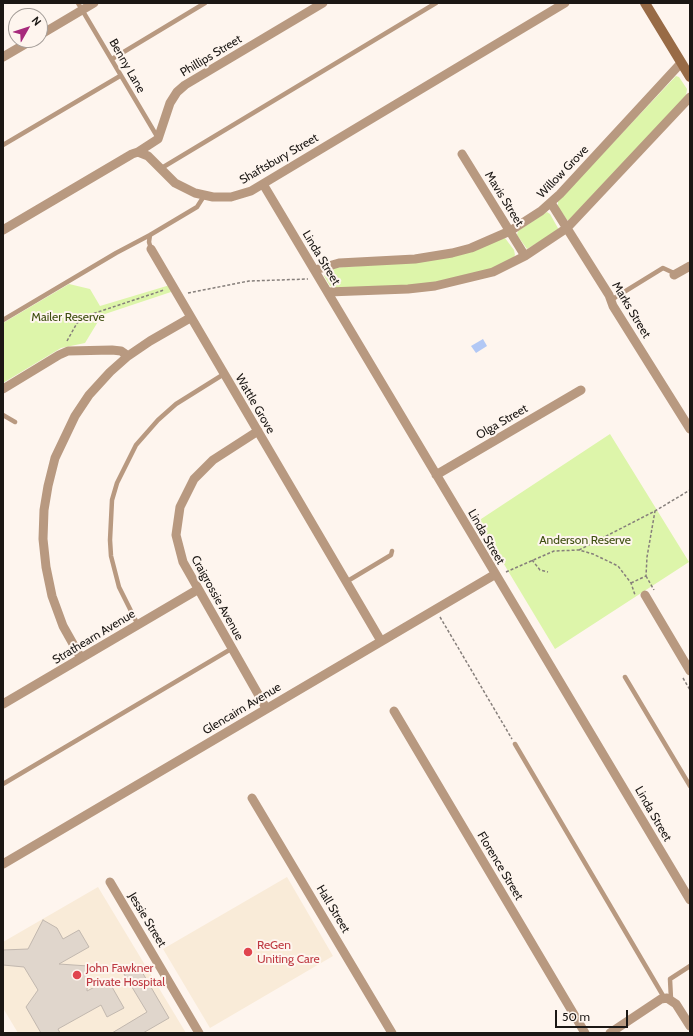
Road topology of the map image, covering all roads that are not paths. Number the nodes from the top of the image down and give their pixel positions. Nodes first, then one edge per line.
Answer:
1 (94, 3) edge
2 (205, 3) edge
3 (323, 3) edge
4 (436, 3) edge
5 (565, 3) edge
6 (645, 3) edge
7 (81, 6) edge
8 (48, 29) edge
9 (18, 48) edge
10 (3, 57) edge
11 (112, 59) junction
12 (681, 63) junction
13 (120, 76) junction
14 (690, 77) edge
15 (690, 97) edge
16 (158, 139) junction
17 (3, 145) edge
18 (138, 152) junction
19 (462, 154) dead end
20 (160, 168) junction
21 (263, 184) junction
22 (204, 196) junction
23 (551, 203) junction
24 (567, 228) junction
25 (3, 230) edge
26 (510, 231) junction
27 (150, 235) junction
28 (151, 249) joint
29 (525, 256) junction
30 (690, 266) edge
31 (316, 273) junction
32 (675, 275) joint
33 (328, 292) junction
34 (611, 300) junction
35 (190, 318) junction
36 (3, 320) edge
37 (128, 356) junction
38 (224, 374) junction
39 (3, 389) edge
40 (581, 390) dead end
41 (3, 415) edge
42 (15, 422) dead end
43 (690, 429) edge
44 (258, 432) junction
45 (436, 475) junction
46 (392, 551) dead end
47 (494, 575) junction
48 (346, 582) junction
49 (197, 590) junction
50 (645, 594) dead end
51 (138, 625) junction
52 (381, 641) junction
53 (232, 649) junction
54 (81, 658) junction
55 (690, 671) edge
56 (625, 677) dead end
57 (3, 704) edge
58 (266, 708) junction
59 (394, 711) dead end
60 (515, 744) road end
61 (3, 784) edge
62 (690, 786) edge
63 (252, 798) dead end
64 (3, 864) edge
65 (110, 882) dead end
66 (690, 900) edge
67 (690, 966) edge
68 (668, 999) junction
69 (690, 1026) edge
70 (200, 1033) edge
71 (392, 1033) edge
72 (585, 1033) edge
73 (610, 1033) edge

1 - 7 street
2 - 11 lane
3 - 16 street, Phillips Street
4 - 20 lane
5 - 21 street, Shaftsbury Street
6 - 12 street
7 - 8 street
7 - 11 lane, Benny Lane
9 - 10 street
11 - 13 lane, Benny Lane
12 - 14 street
12 - 23 street, Willow Grove
13 - 16 lane, Benny Lane
13 - 17 lane
15 - 24 street
16 - 18 street
18 - 20 street, Shaftsbury Street
18 - 25 street
19 - 26 street, Mavis Street
20 - 22 street, Shaftsbury Street
21 - 22 street, Shaftsbury Street
21 - 31 street, Linda Street
22 - 27 lane
23 - 24 street, Marks Street
23 - 26 street, Willow Grove
24 - 29 street
24 - 34 street, Marks Street
26 - 29 street, Mavis Street
26 - 31 street, Willow Grove
27 - 28 lane, Wattle Grove
27 - 36 lane
28 - 35 street, Wattle Grove
29 - 33 street
30 - 32 street
31 - 33 street, Linda Street
32 - 34 lane
33 - 45 street, Linda Street
34 - 43 street, Marks Street
35 - 37 street
35 - 38 street, Wattle Grove
37 - 39 street
37 - 54 street
38 - 44 street, Wattle Grove
38 - 51 lane
40 - 45 street, Olga Street
41 - 42 lane
44 - 48 street, Wattle Grove
44 - 49 street, Craigrossie Avenue
45 - 47 street, Linda Street
46 - 48 lane
47 - 52 street, Glencairn Avenue
47 - 66 street, Linda Street
48 - 52 street, Wattle Grove
49 - 51 street, Strathearn Avenue
49 - 53 street, Craigrossie Avenue
50 - 55 street
51 - 54 street, Strathearn Avenue
52 - 58 street, Glencairn Avenue
53 - 58 street, Craigrossie Avenue
53 - 61 lane
54 - 57 street, Strathearn Avenue
56 - 62 lane
58 - 64 street, Glencairn Avenue
59 - 72 street, Florence Street
60 - 68 lane
63 - 71 street, Hall Street
65 - 70 street, Jessie Street
67 - 68 lane
68 - 69 street
68 - 73 street

